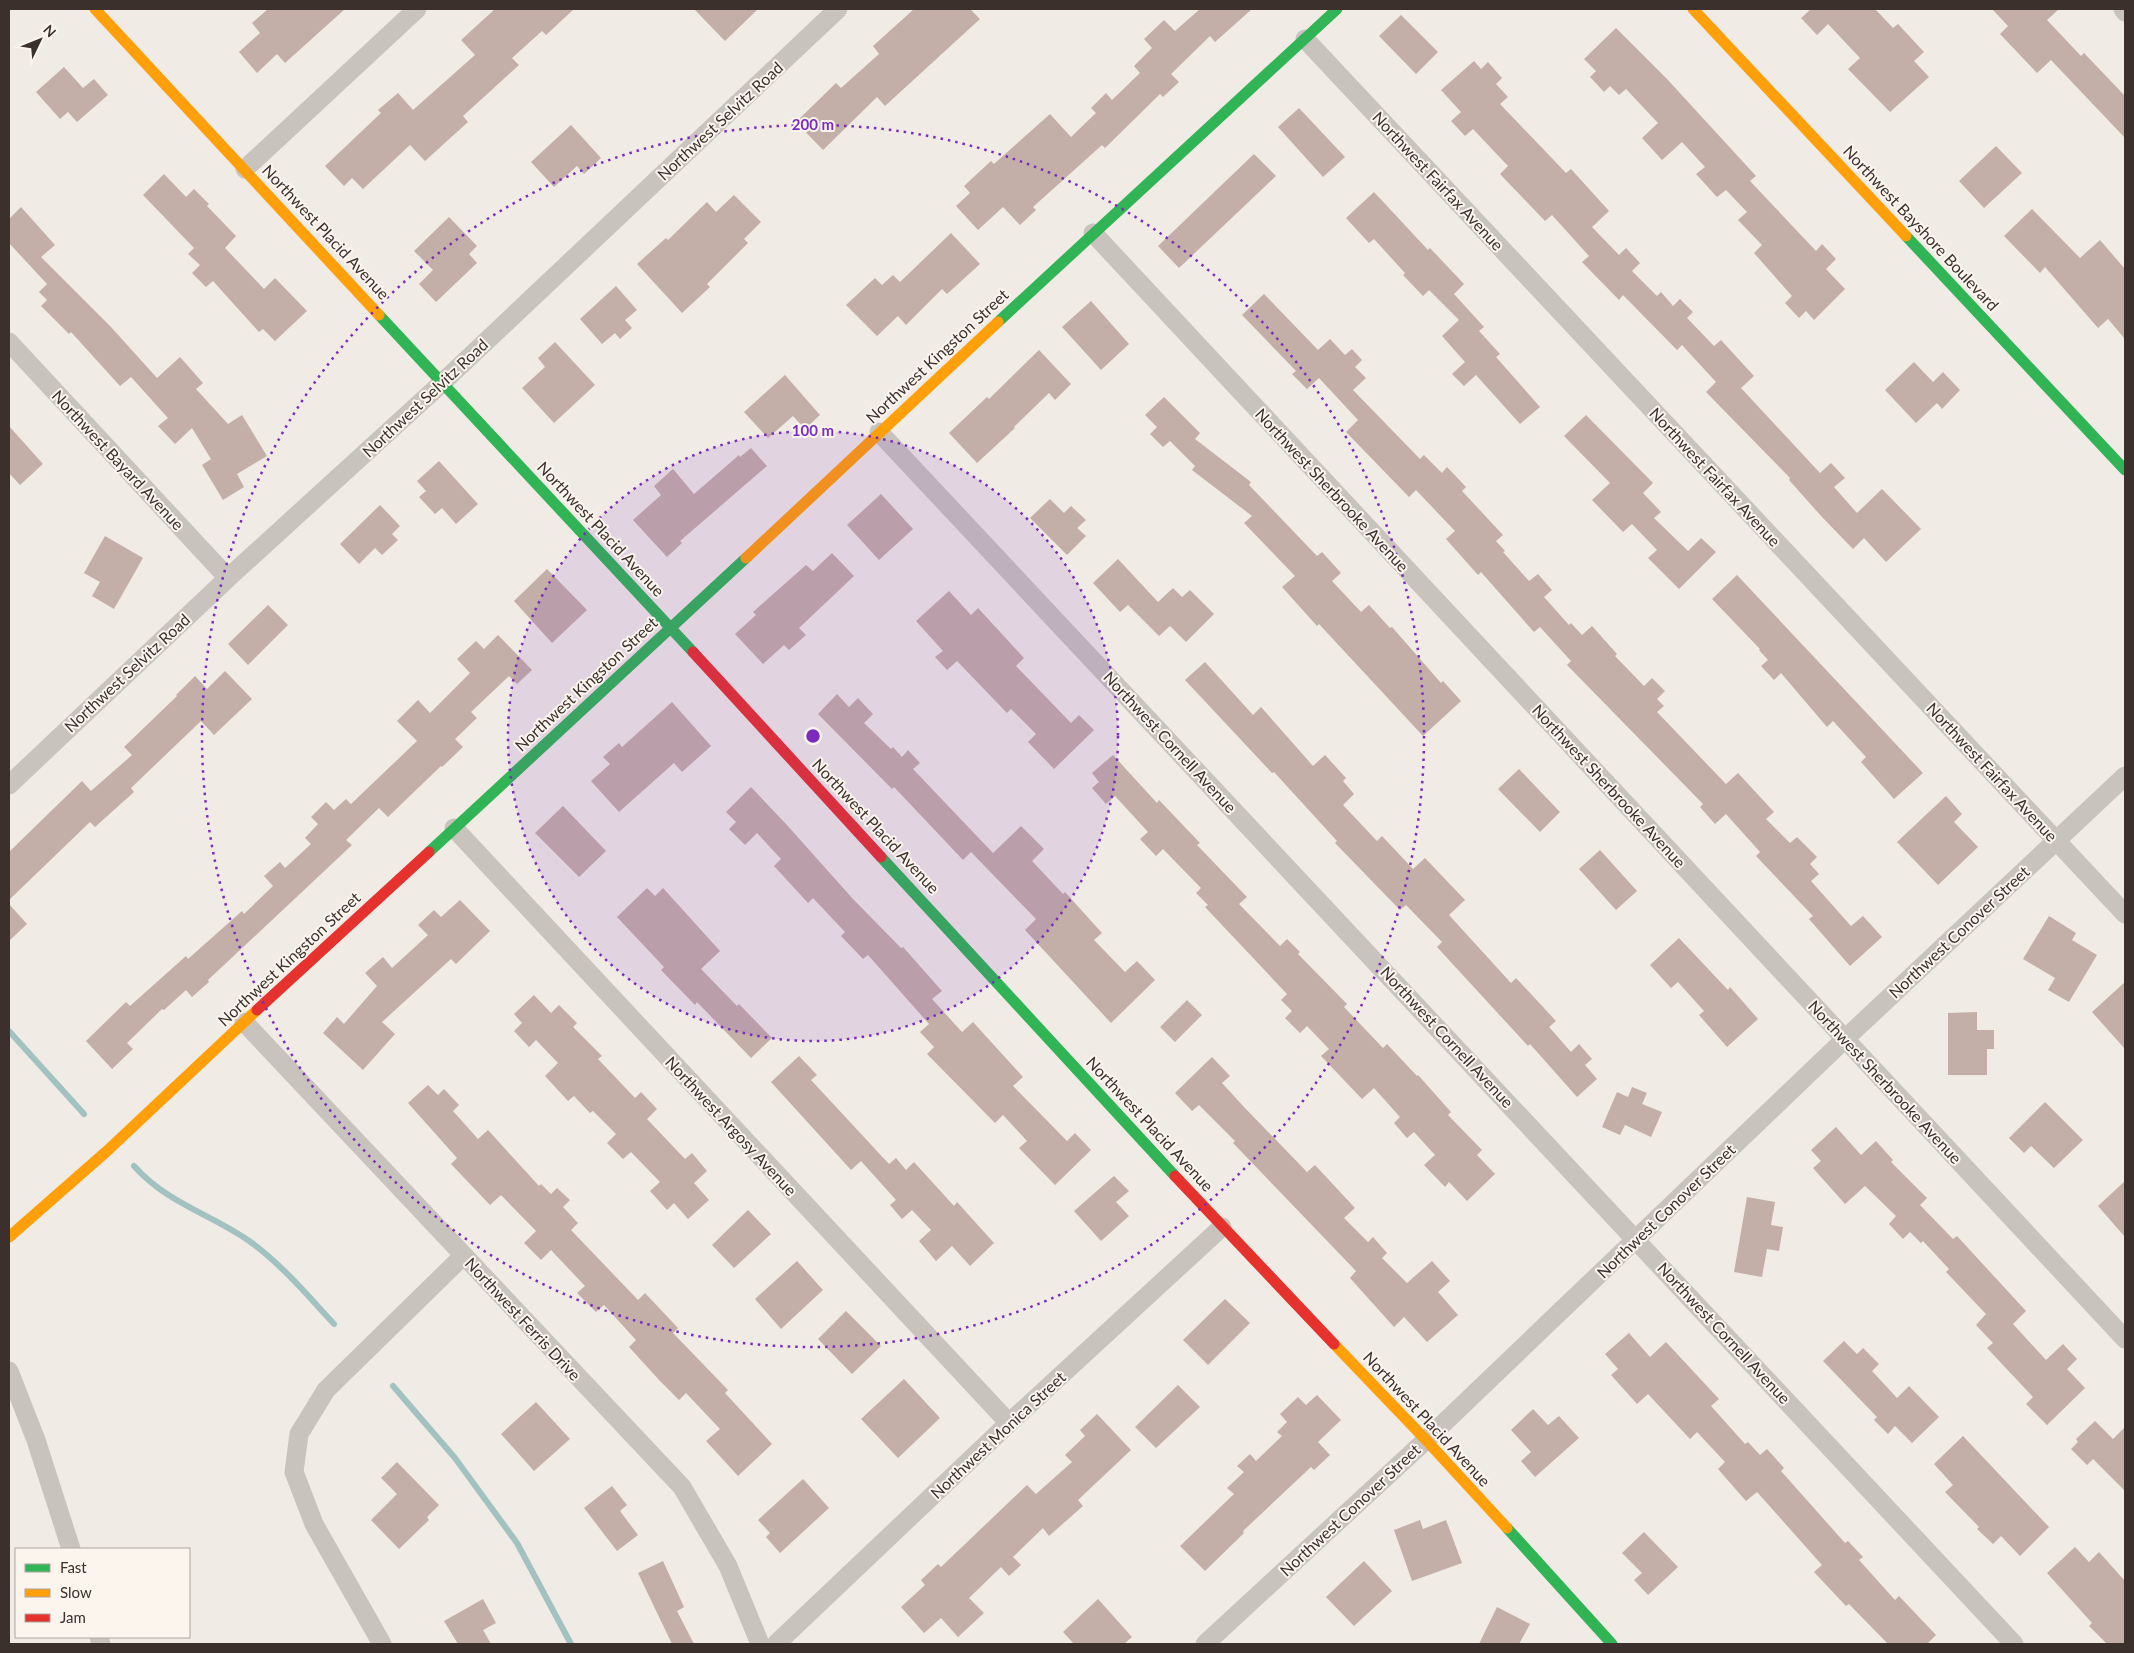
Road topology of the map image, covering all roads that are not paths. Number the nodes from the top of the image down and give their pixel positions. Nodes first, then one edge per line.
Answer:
1 (95, 9) edge
2 (417, 9) edge
3 (838, 9) edge
4 (1337, 9) edge
5 (1693, 9) edge
6 (2123, 9) edge
7 (2125, 12) edge
8 (1305, 39) junction
9 (245, 169) junction
10 (1093, 233) junction
11 (9, 342) edge
12 (443, 382) junction
13 (879, 432) junction
14 (2125, 470) edge
15 (228, 578) junction
16 (671, 628) junction
17 (12, 775) edge
18 (2125, 776) edge
19 (454, 828) junction
20 (2056, 840) junction
21 (2125, 914) edge
22 (244, 1022) junction
23 (1845, 1039) junction
24 (1222, 1227) junction
25 (9, 1238) edge
26 (1636, 1239) junction
27 (463, 1256) junction
28 (2125, 1339) edge
29 (9, 1371) edge
30 (1009, 1423) junction
31 (1426, 1440) junction
32 (71, 1548) edge
33 (382, 1644) edge
34 (760, 1644) edge
35 (776, 1644) edge
36 (1205, 1644) edge
37 (1612, 1644) edge
38 (2014, 1644) edge

1 - 9 street, Northwest Placid Avenue
2 - 9 street
3 - 12 street, Northwest Selvitz Road
4 - 8 street, Northwest Kingston Street
5 - 14 street, Northwest Bayshore Boulevard
6 - 7 street
8 - 10 street, Northwest Kingston Street
8 - 20 street, Northwest Fairfax Avenue
9 - 12 street, Northwest Placid Avenue
10 - 13 street, Northwest Kingston Street
10 - 23 street, Northwest Sherbrooke Avenue
11 - 15 street, Northwest Bayard Avenue
12 - 15 street, Northwest Selvitz Road
12 - 16 street, Northwest Placid Avenue
13 - 16 street, Northwest Kingston Street
13 - 26 street, Northwest Cornell Avenue
15 - 17 street, Northwest Selvitz Road
16 - 19 street, Northwest Kingston Street
16 - 24 street, Northwest Placid Avenue
18 - 20 street, Northwest Conover Street
19 - 22 street, Northwest Kingston Street
19 - 30 street, Northwest Argosy Avenue
20 - 21 street, Northwest Fairfax Avenue
20 - 23 street, Northwest Conover Street
22 - 25 street, Northwest Kingston Street
22 - 27 street, Northwest Ferris Drive
23 - 26 street, Northwest Conover Street
23 - 28 street, Northwest Sherbrooke Avenue
24 - 30 street, Northwest Monica Street
24 - 31 street, Northwest Placid Avenue
26 - 31 street, Northwest Conover Street
26 - 38 street, Northwest Cornell Avenue
27 - 33 street
27 - 34 street, Northwest Ferris Drive
29 - 32 street
30 - 35 street, Northwest Monica Street
31 - 36 street, Northwest Conover Street
31 - 37 street, Northwest Placid Avenue

